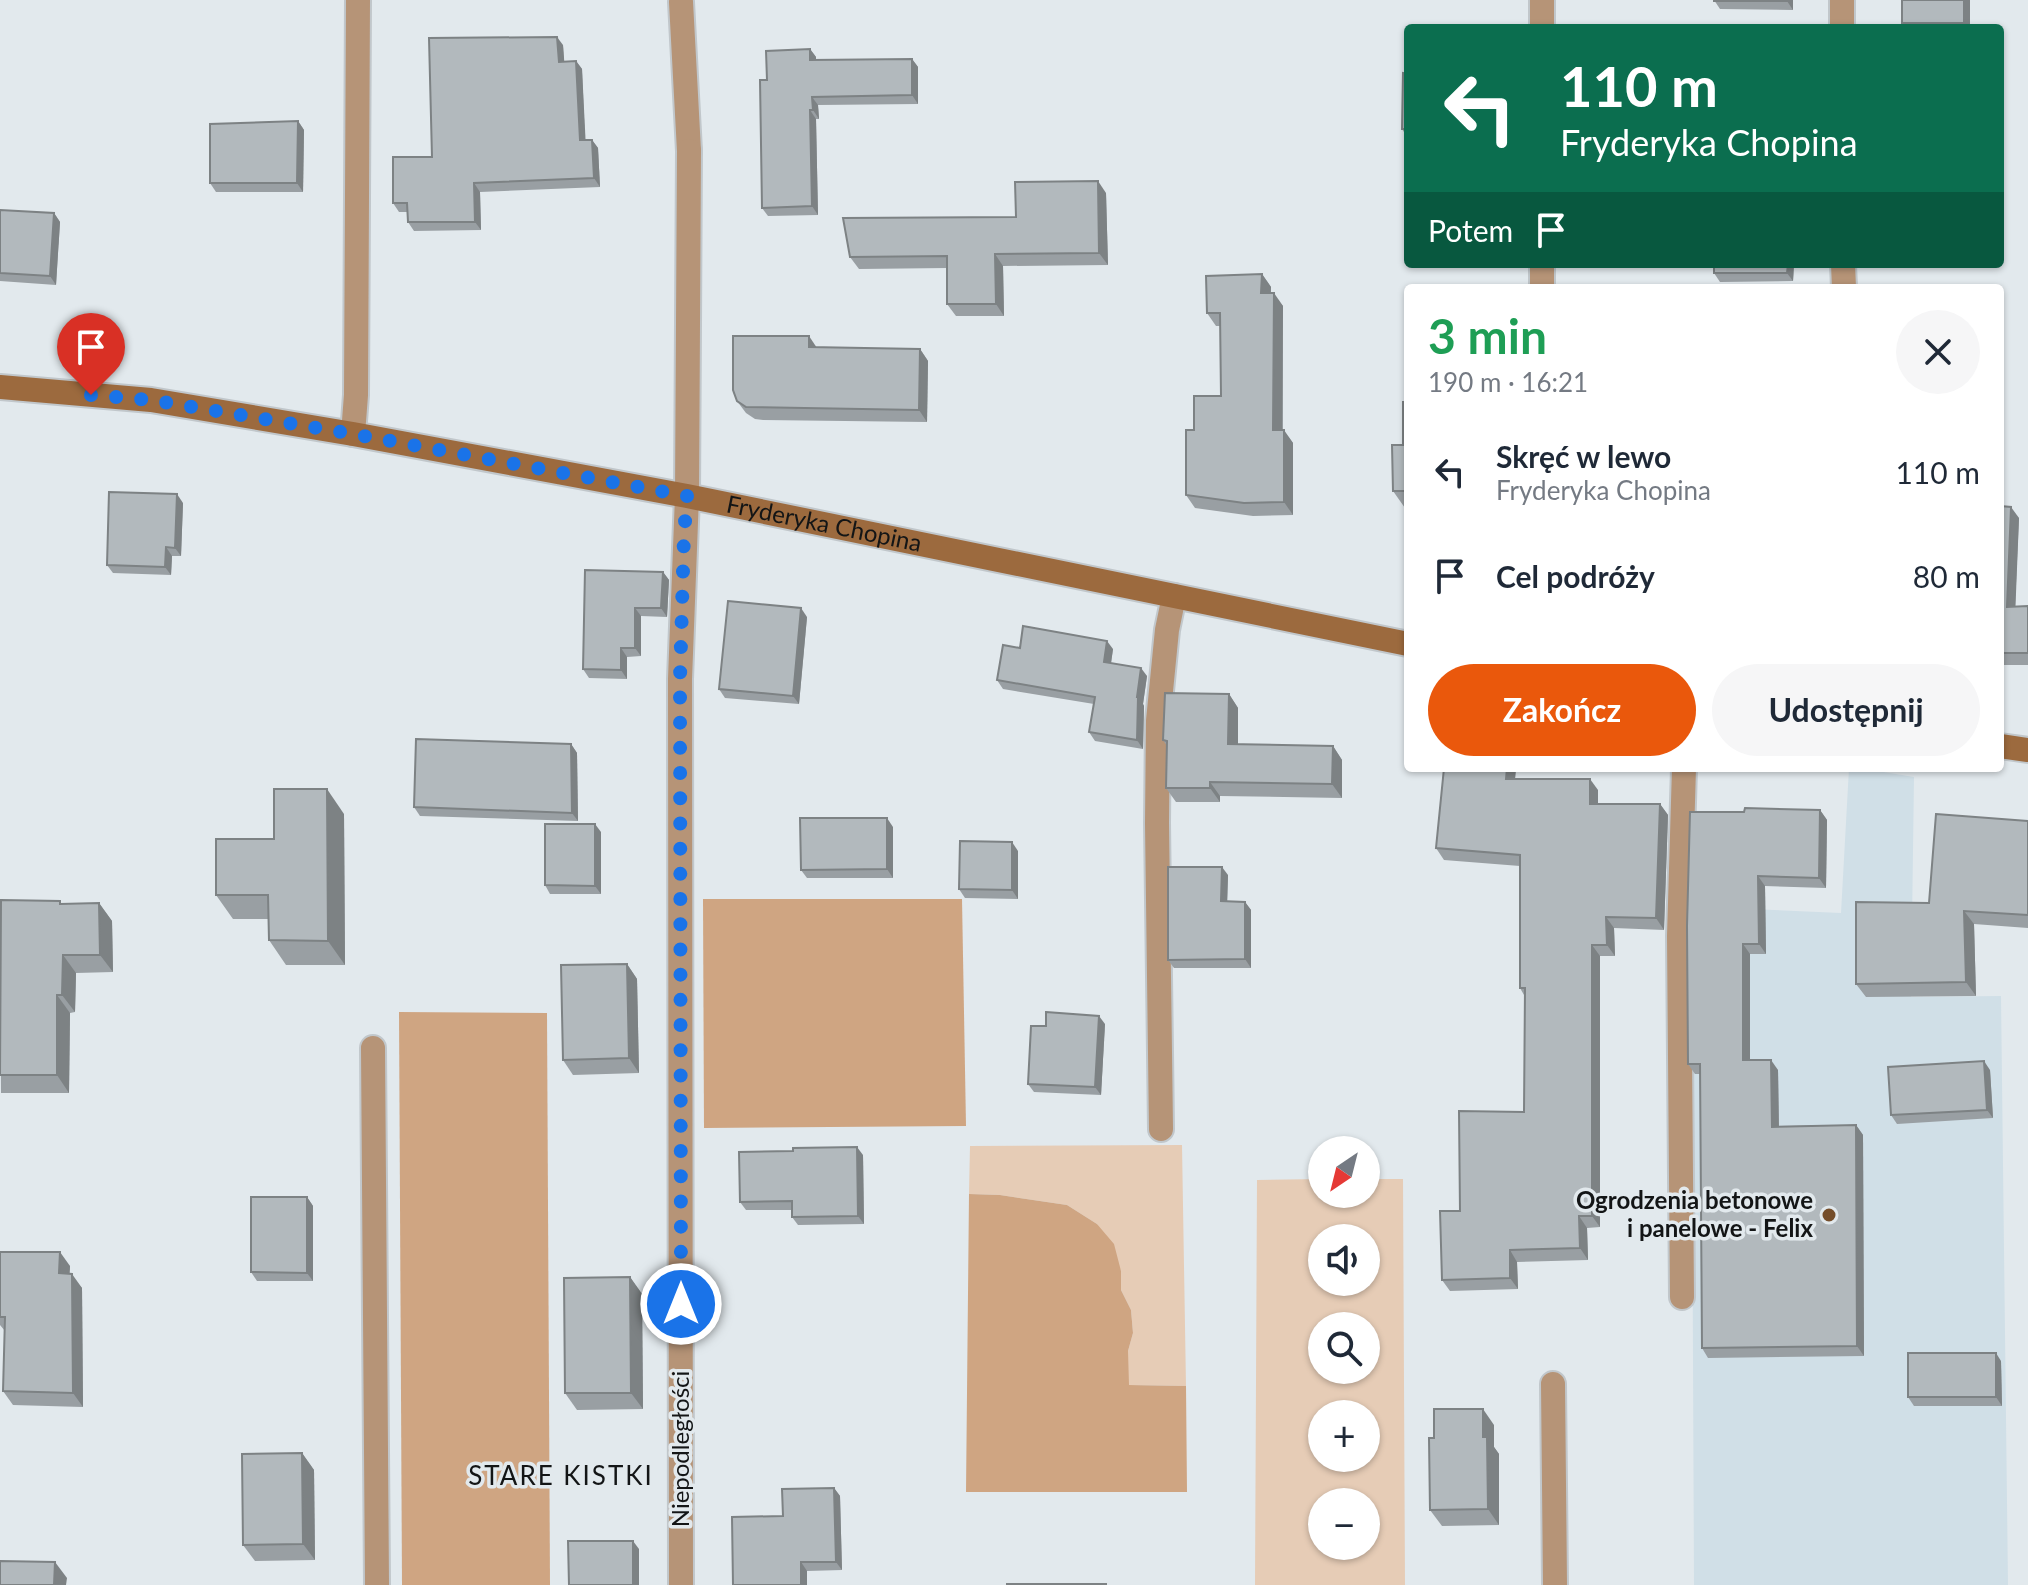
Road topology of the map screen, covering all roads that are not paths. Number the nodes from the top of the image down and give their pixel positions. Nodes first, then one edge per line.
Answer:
1 (358, 0) edge
2 (1542, 0) edge
3 (1842, 0) edge
4 (681, 2) edge
5 (1542, 24) edge
6 (1842, 24) edge
7 (0, 387) edge
8 (353, 434) junction
9 (687, 496) junction
10 (1174, 596) junction
11 (1404, 643) edge
12 (2004, 747) edge
13 (2028, 750) edge
14 (1684, 772) edge
15 (373, 1048) dead end
16 (1161, 1129) dead end
17 (1682, 1297) dead end
18 (1553, 1384) dead end
19 (377, 1585) edge
20 (681, 1585) edge
21 (1555, 1585) edge

1 - 8 street
2 - 5 street
3 - 6 street
4 - 9 street, Niepodległości
7 - 8 main road, Fryderyka Chopina
8 - 9 main road, Fryderyka Chopina
9 - 10 main road, Fryderyka Chopina
9 - 20 street, Niepodległości
10 - 11 main road, Fryderyka Chopina
10 - 16 street
12 - 13 main road
14 - 17 street
15 - 19 street
18 - 21 street

